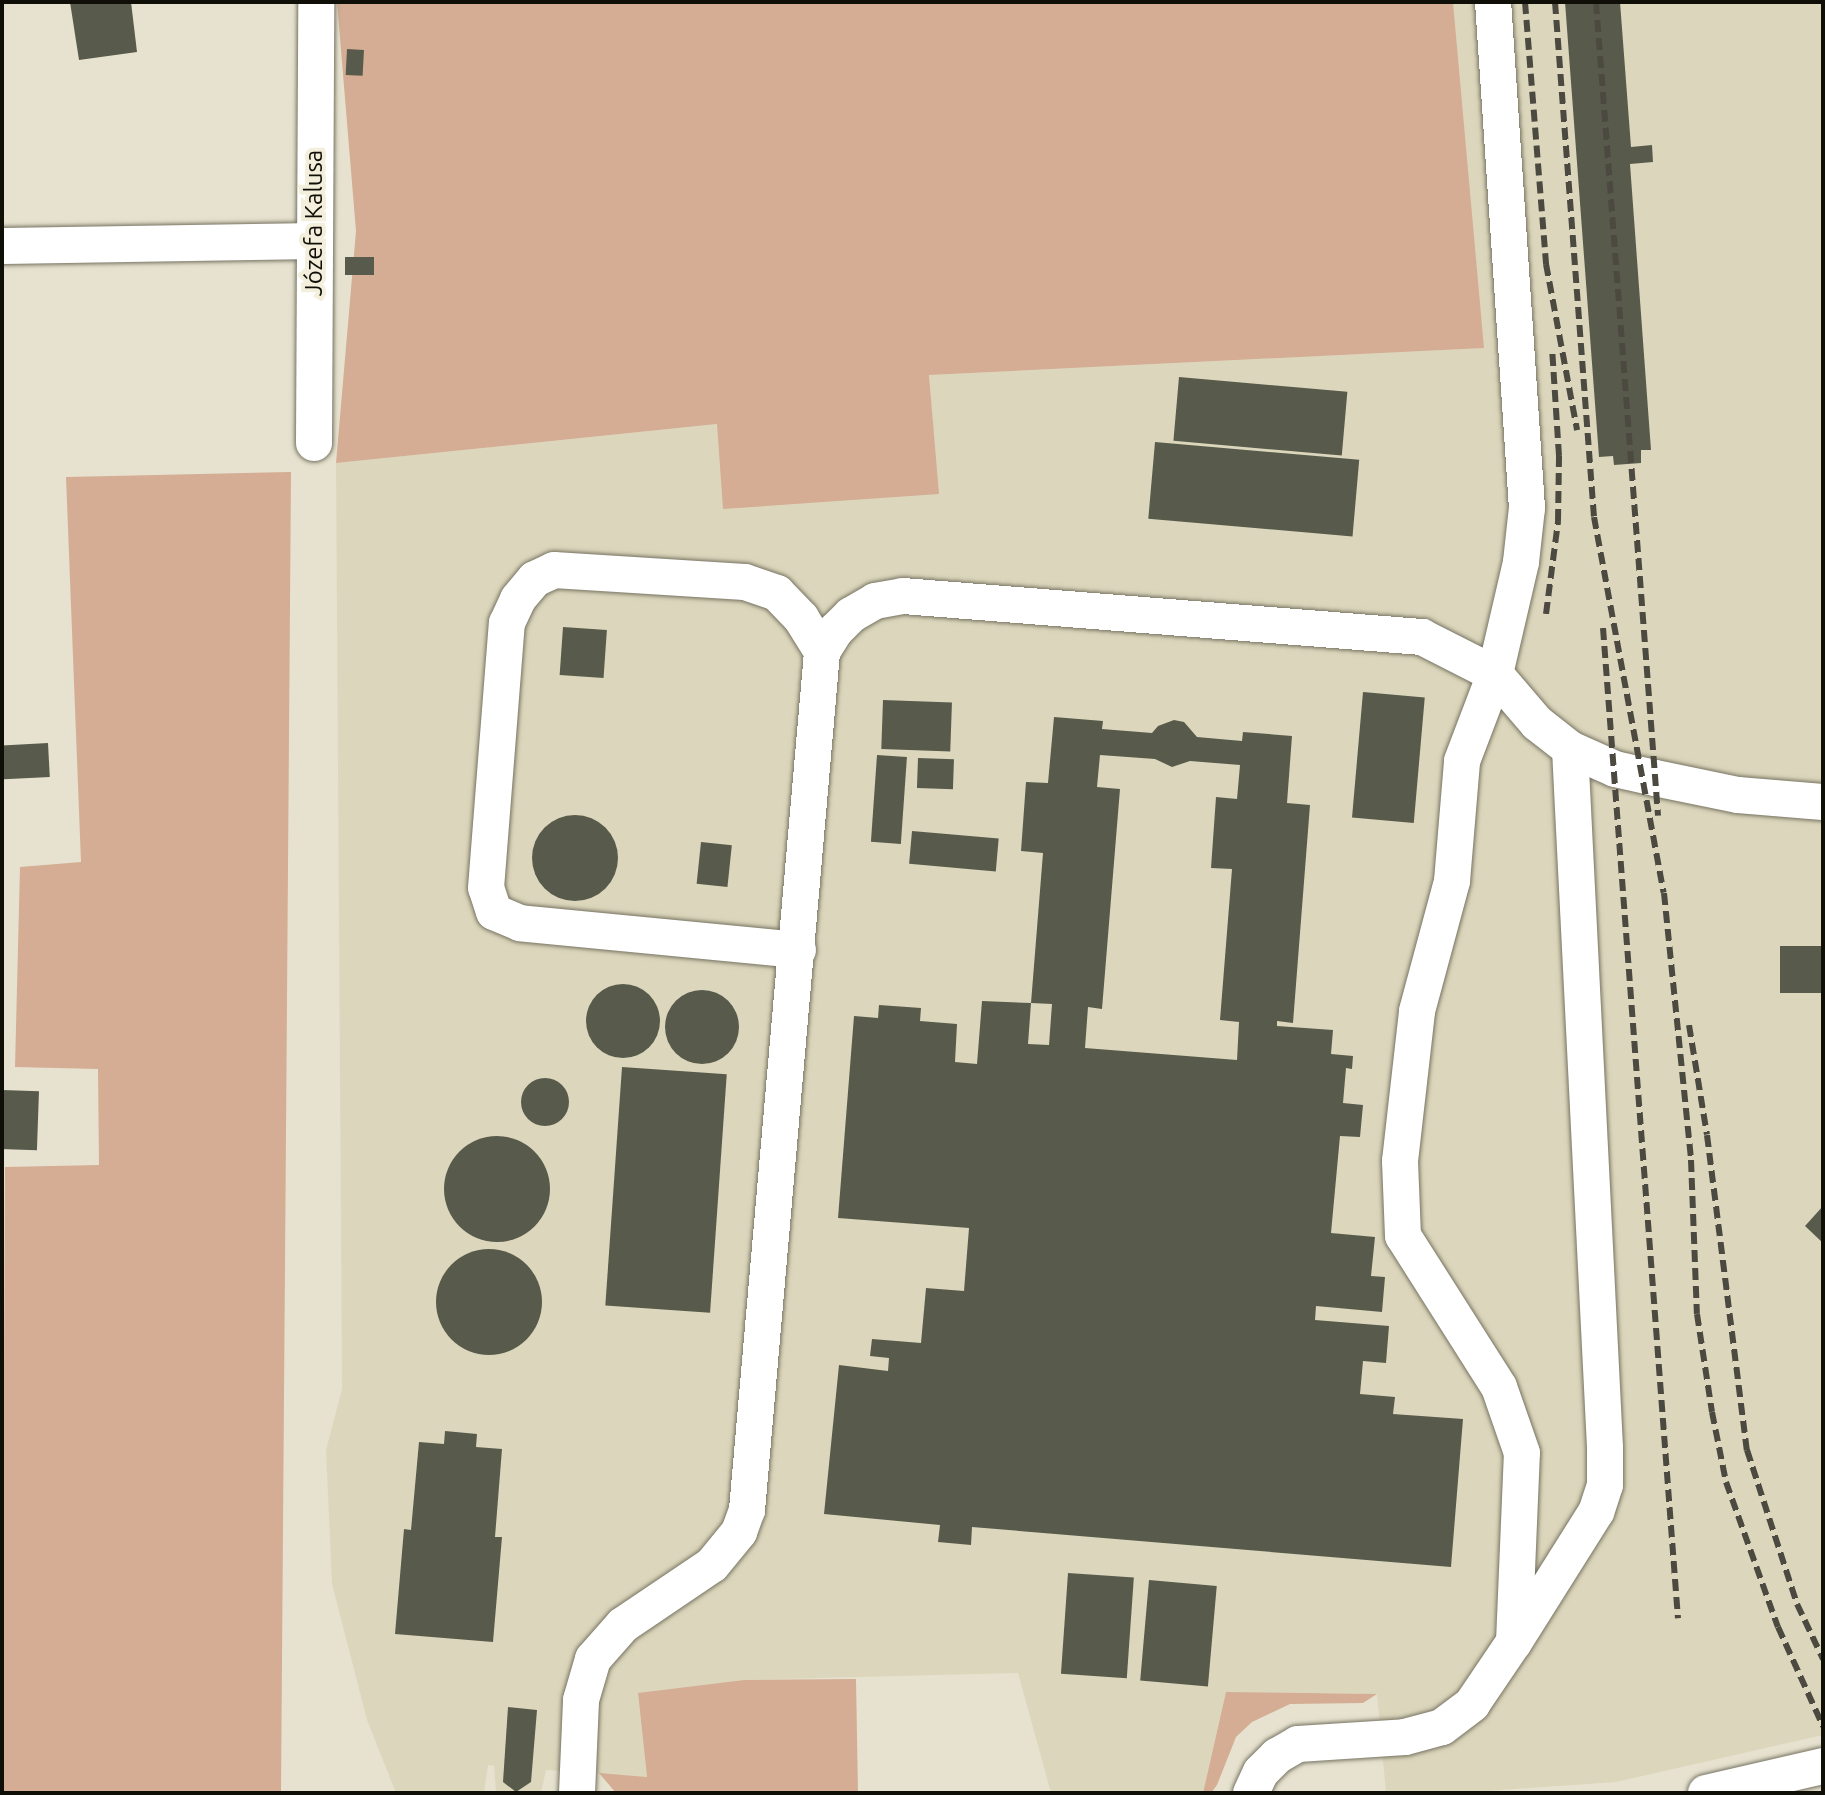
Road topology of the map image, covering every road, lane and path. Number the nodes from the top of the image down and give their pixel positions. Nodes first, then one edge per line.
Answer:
1 (316, 2) edge
2 (1493, 2) edge
3 (313, 241) junction
4 (2, 246) edge
5 (314, 443) dead end
6 (822, 652) junction
7 (1495, 674) junction
8 (1570, 749) junction
9 (1823, 802) edge
10 (798, 950) junction
11 (1514, 1642) junction
12 (1818, 1767) edge
13 (577, 1793) edge
14 (1251, 1793) edge
15 (1706, 1793) edge

1 - 3 street, Józefa Kalusa
2 - 7 street
3 - 4 street
3 - 5 street, Józefa Kalusa
6 - 7 street
6 - 10 street
6 - 10 street
7 - 8 street
7 - 11 street
8 - 9 street
8 - 11 street
10 - 13 street
11 - 14 street
12 - 15 street

